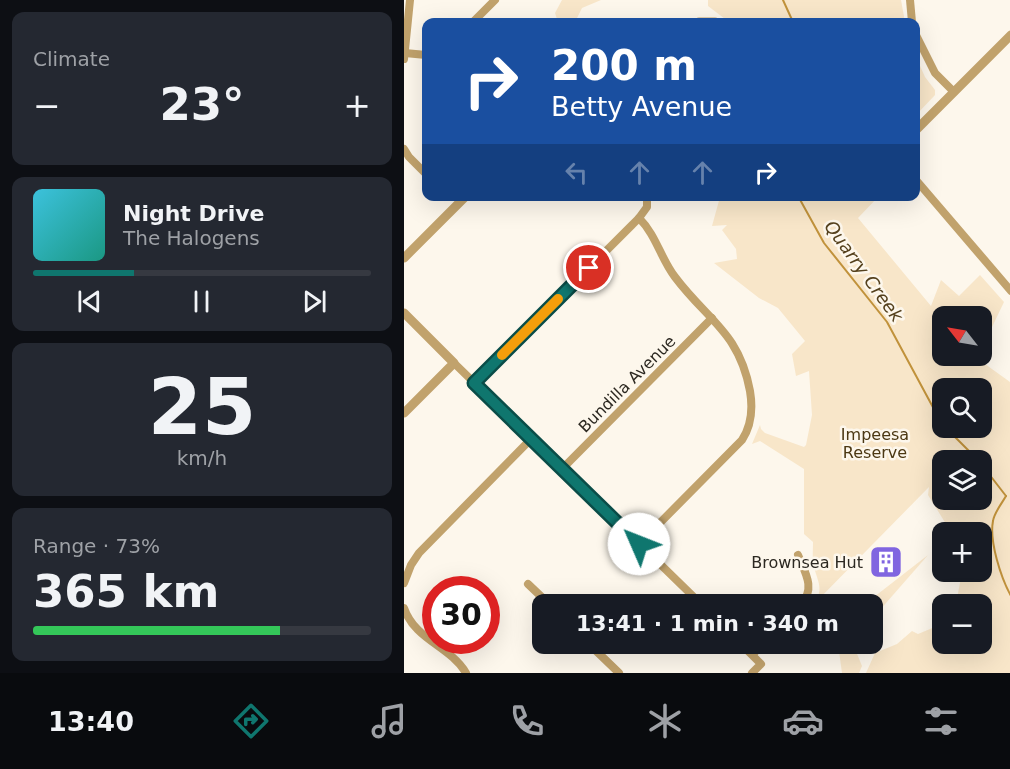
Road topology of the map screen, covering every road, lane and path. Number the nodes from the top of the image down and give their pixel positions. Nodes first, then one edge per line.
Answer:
1 (410, 0) edge
2 (495, 0) edge
3 (910, 0) edge
4 (477, 18) edge
5 (912, 18) edge
6 (1010, 35) edge
7 (920, 43) edge
8 (405, 53) edge
9 (422, 55) edge
10 (404, 59) edge
11 (954, 92) junction
12 (920, 126) edge
13 (404, 149) edge
14 (422, 170) edge
15 (920, 185) edge
16 (456, 201) edge
17 (462, 201) edge
18 (647, 201) edge
19 (459, 204) junction
20 (639, 218) junction
21 (404, 258) edge
22 (1010, 291) edge
23 (404, 314) edge
24 (712, 318) junction
25 (454, 363) junction
26 (474, 383) junction
27 (404, 413) edge
28 (531, 439) junction
29 (562, 469) junction
30 (639, 544) junction
31 (798, 555) dead end
32 (404, 583) edge
33 (528, 584) dead end
34 (538, 594) edge
35 (691, 594) edge
36 (808, 594) edge
37 (404, 608) edge
38 (599, 654) edge
39 (753, 654) edge
40 (466, 673) edge
41 (619, 673) edge
42 (752, 673) edge

1 - 8 street
2 - 4 street
3 - 5 street
6 - 11 street
7 - 11 street
8 - 9 street
8 - 10 street
11 - 12 street
13 - 14 street
15 - 22 street
16 - 19 street
17 - 19 street
18 - 20 street
19 - 21 street
20 - 24 street
20 - 26 street
23 - 25 street
24 - 29 street, Bundilla Avenue
24 - 30 street
25 - 26 street
25 - 27 street
26 - 28 street
28 - 29 street
28 - 32 street
29 - 30 street
30 - 35 street
31 - 36 street
33 - 34 street
37 - 40 street
38 - 41 street
39 - 42 street

